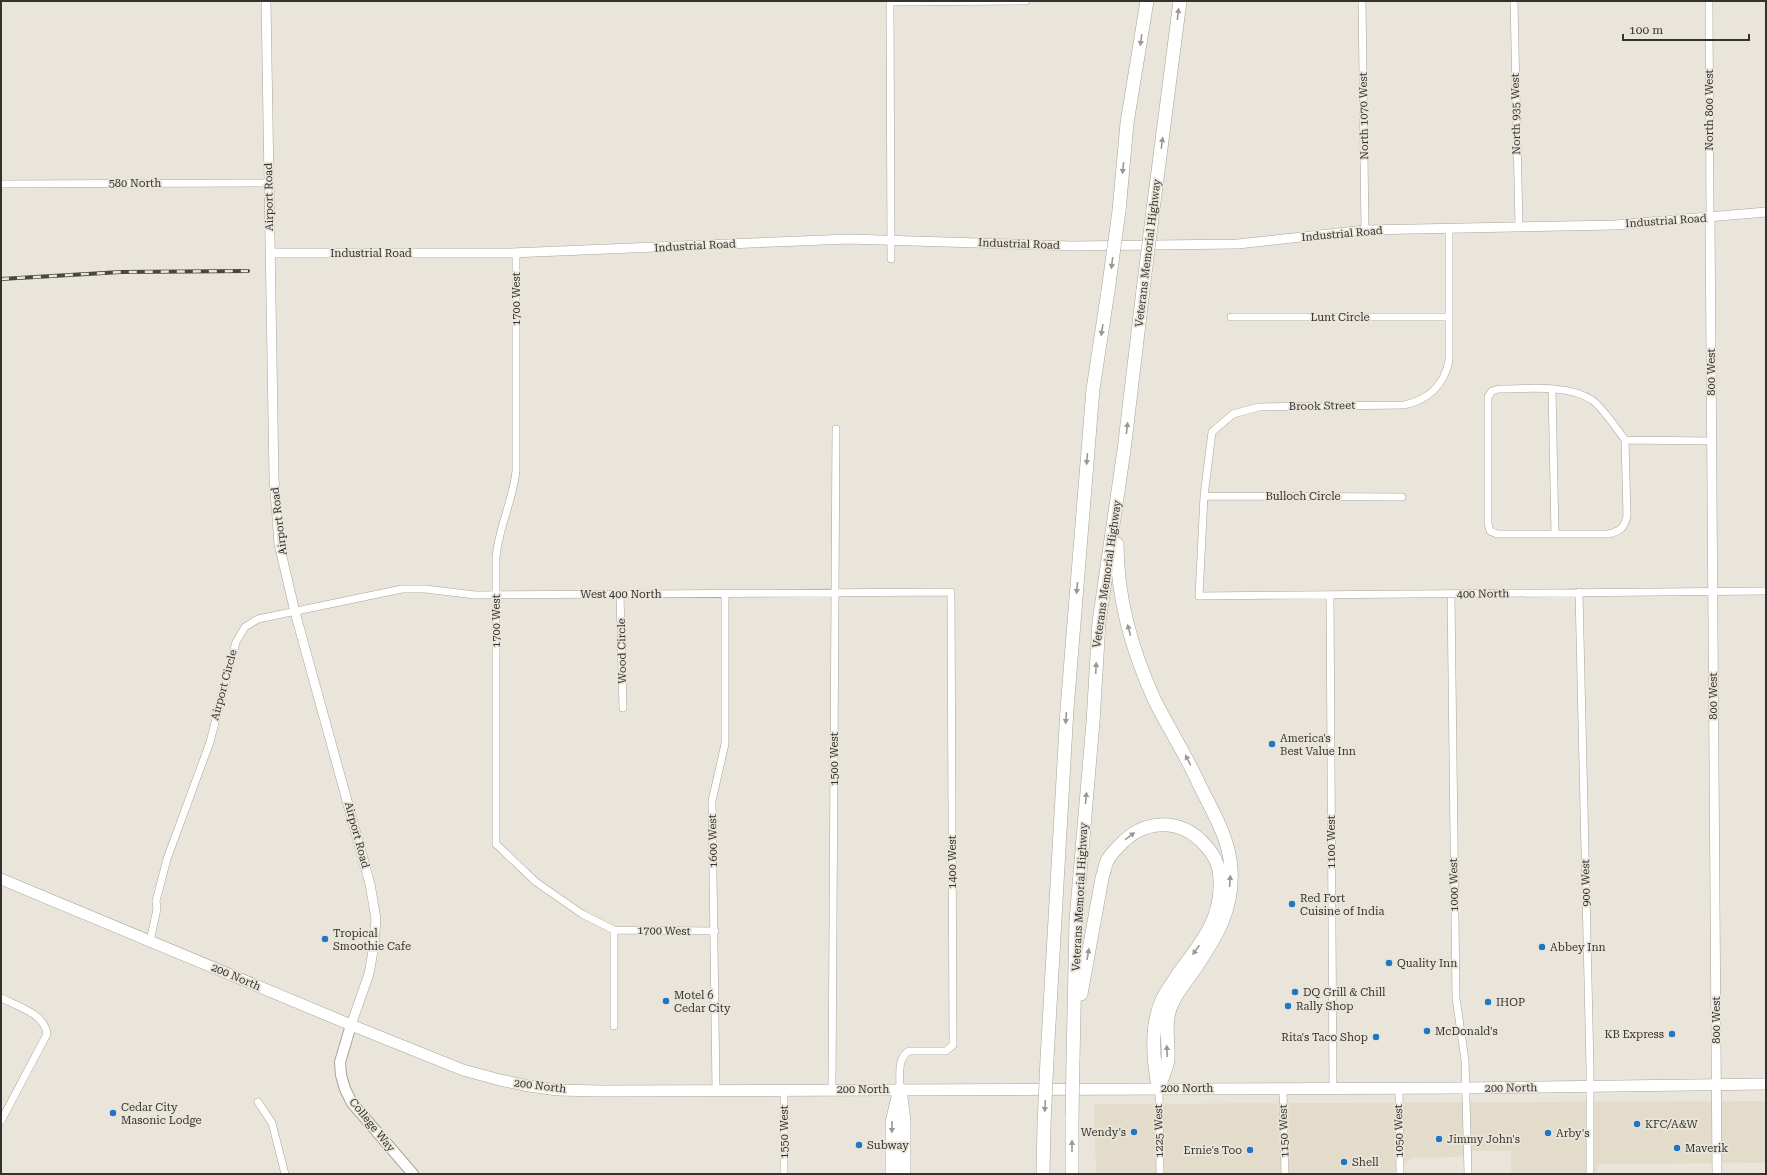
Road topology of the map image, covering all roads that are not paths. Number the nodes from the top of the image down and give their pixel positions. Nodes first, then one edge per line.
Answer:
1 (266, 1) edge
2 (890, 1) edge
3 (1026, 1) edge
4 (1147, 1) edge
5 (1180, 1) edge
6 (1362, 1) edge
7 (1514, 1) edge
8 (1708, 1) edge
9 (269, 182) junction
10 (1, 184) edge
11 (1766, 212) edge
12 (1710, 218) junction
13 (1519, 227) junction
14 (1449, 229) junction
15 (1365, 230) junction
16 (891, 240) junction
17 (271, 253) junction
18 (516, 253) junction
19 (891, 259) dead end
20 (1231, 317) dead end
21 (1449, 317) junction
22 (1552, 389) junction
23 (836, 429) dead end
24 (1625, 440) junction
25 (1712, 441) junction
26 (1124, 450) junction
27 (1204, 496) junction
28 (1402, 497) dead end
29 (1555, 534) junction
30 (1766, 591) edge
31 (951, 592) joint
32 (1579, 592) junction
33 (1712, 592) junction
34 (836, 593) junction
35 (620, 594) junction
36 (725, 594) junction
37 (496, 595) junction
38 (1330, 595) junction
39 (1451, 595) junction
40 (1199, 596) joint
41 (295, 612) junction
42 (623, 708) dead end
43 (1, 879) edge
44 (614, 930) junction
45 (715, 931) junction
46 (150, 941) junction
47 (1, 998) edge
48 (351, 1025) junction
49 (614, 1026) dead end
50 (1074, 1034) junction
51 (1716, 1084) junction
52 (1766, 1084) edge
53 (1590, 1086) junction
54 (1159, 1088) junction
55 (1333, 1088) junction
56 (1399, 1088) junction
57 (1465, 1088) junction
58 (832, 1089) junction
59 (900, 1089) junction
60 (1283, 1089) junction
61 (716, 1090) junction
62 (784, 1090) junction
63 (258, 1102) dead end
64 (1, 1122) edge
65 (285, 1174) edge
66 (413, 1174) edge
67 (784, 1174) edge
68 (892, 1174) edge
69 (904, 1174) edge
70 (1041, 1174) edge
71 (1072, 1174) edge
72 (1160, 1174) edge
73 (1285, 1174) edge
74 (1400, 1174) edge
75 (1468, 1174) edge
76 (1590, 1174) edge
77 (1717, 1174) edge

1 - 9 street, Airport Road
2 - 3 street
2 - 16 street
4 -> 70 highway, bridge
26 -> 5 highway, Veterans Memorial Highway, bridge
6 - 15 street, North 1070 West
7 - 13 street, North 935 West
8 - 12 street, North 800 West
9 - 10 street, 580 North
9 - 17 street, Airport Road
11 - 12 street, Industrial Road
12 - 13 street, Industrial Road
12 - 25 street, 800 West
13 - 14 street, Industrial Road
14 - 15 street, Industrial Road
14 - 21 street, Brook Street
15 - 16 street, Industrial Road
16 - 18 street, Industrial Road
16 - 19 street
17 - 18 street, Industrial Road
17 - 41 street, Airport Road
18 - 37 street, 1700 West
20 - 21 street, Lunt Circle
21 - 27 street, Brook Street
22 - 24 street
22 - 29 street
22 - 29 street
23 - 34 street, 1500 West
24 - 25 street
24 - 29 street
25 - 33 street, 800 West
50 -> 26 highway, Veterans Memorial Highway
54 -> 26 highway
27 - 28 street, Bulloch Circle
27 - 40 street, Brook Street
30 - 33 street, 400 North
31 - 34 street, West 400 North
31 - 59 street, 1400 West
32 - 33 street, 400 North
32 - 39 street, 400 North
32 - 53 street, 900 West
33 - 51 street, 800 West
34 - 36 street, West 400 North
34 - 58 street, 1500 West
35 - 36 street, West 400 North
35 - 37 street, West 400 North
35 - 42 street, Wood Circle
36 - 45 street, 1600 West
37 - 41 street, West 400 North
37 - 44 street, 1700 West
38 - 39 street, 400 North
38 - 40 street, 400 North
38 - 55 street, 1100 West
39 - 57 street, 1000 West
41 - 46 street, Airport Circle
41 - 48 street, Airport Road
43 - 46 main road, 200 North
44 - 45 street, 1700 West
44 - 49 street
45 - 61 street, 1600 West
46 - 48 main road, 200 North
47 - 64 street
48 - 61 main road, 200 North
48 - 66 main road, College Way
50 -> 54 highway
71 -> 50 highway, Veterans Memorial Highway, bridge
51 - 52 main road, 200 North
51 - 53 main road, 200 North
51 - 77 street, 800 West
53 - 57 main road, 200 North
53 - 76 street, 900 West
54 - 59 main road, 200 North
54 - 60 main road, 200 North
54 - 72 street, 1225 West
55 - 56 main road, 200 North
55 - 60 main road, 200 North
56 - 57 main road, 200 North
56 - 74 street, 1050 West
57 - 75 street, 1000 West
58 - 59 main road, 200 North
58 - 62 main road, 200 North
59 -> 68 highway
59 - 69 highway
60 - 73 street, 1150 West
61 - 62 main road, 200 North
62 - 67 street, 1550 West
63 - 65 street

